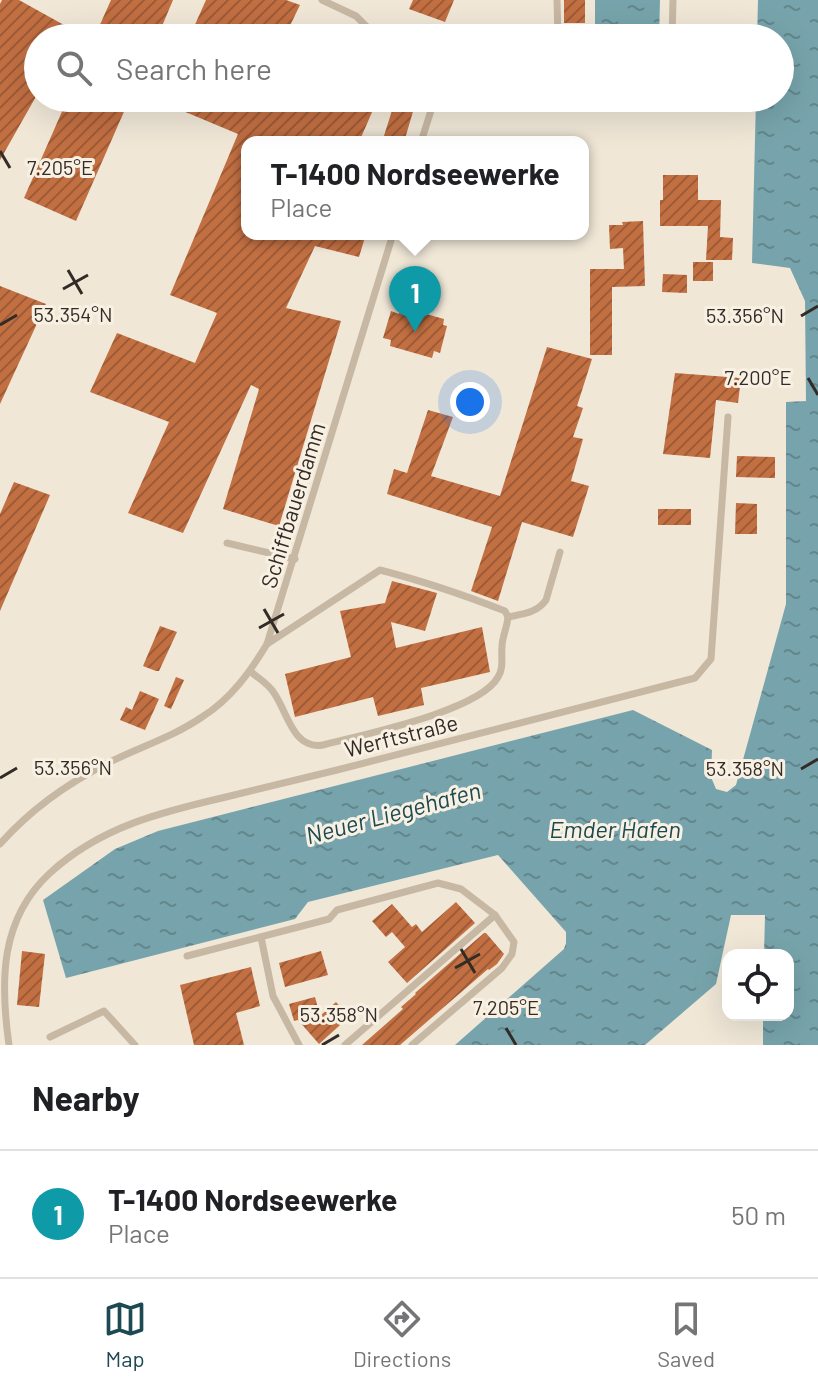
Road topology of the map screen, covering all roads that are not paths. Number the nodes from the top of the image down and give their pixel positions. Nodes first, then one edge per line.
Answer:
1 (322, 0) edge
2 (557, 0) edge
3 (673, 0) edge
4 (364, 24) edge
5 (558, 24) edge
6 (672, 24) edge
7 (430, 112) edge
8 (423, 136) edge
9 (391, 240) edge
10 (728, 417) dead end
11 (227, 543) dead end
12 (560, 552) dead end
13 (295, 559) junction
14 (508, 617) junction
15 (267, 644) junction
16 (250, 671) junction
17 (0, 844) edge
18 (495, 915) junction
19 (261, 937) junction
20 (187, 956) dead end
21 (50, 1037) dead end
22 (9, 1045) edge
23 (135, 1045) edge
24 (299, 1045) edge
25 (345, 1045) edge
26 (412, 1045) edge

1 - 4 lane
2 - 5 lane
3 - 6 lane
7 - 8 lane
9 - 13 lane, Schiffbauerdamm
10 - 22 lane, Werftstraße
11 - 13 lane
12 - 14 lane
13 - 15 lane, Schiffbauerdamm
14 - 15 lane
14 - 16 lane
15 - 16 lane, Schiffbauerdamm
16 - 17 lane, Schiffbauerdamm
18 - 19 lane
18 - 25 lane
18 - 26 lane
19 - 20 lane
19 - 24 lane
21 - 23 lane

